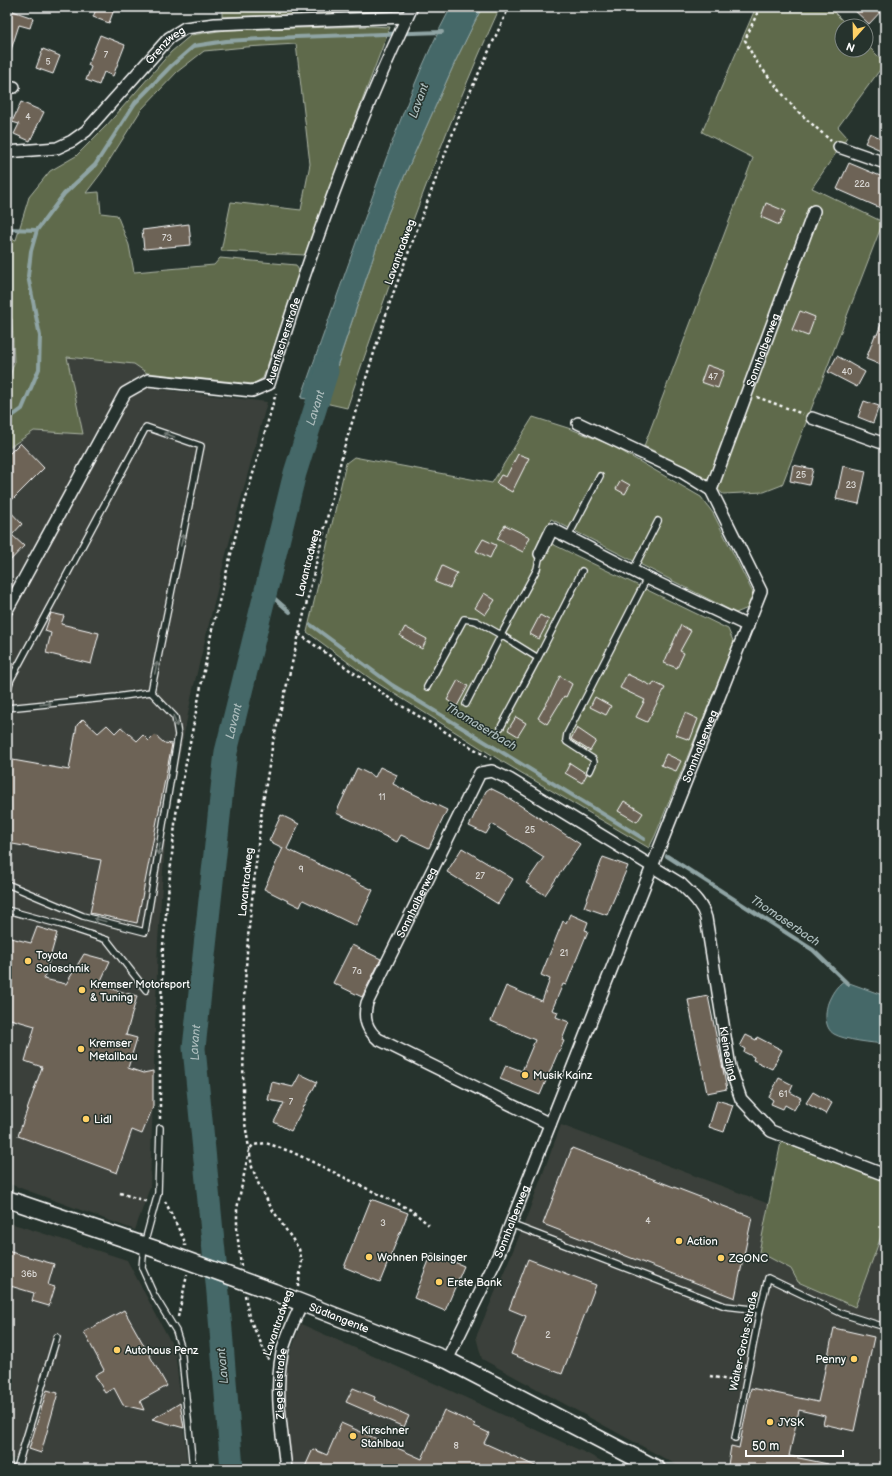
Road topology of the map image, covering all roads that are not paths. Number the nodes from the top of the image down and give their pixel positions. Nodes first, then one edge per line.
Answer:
1 (407, 16) edge
2 (839, 147) road end
3 (7, 152) edge
4 (885, 164) edge
5 (814, 211) dead end
6 (812, 418) road end
7 (578, 423) dead end
8 (885, 444) edge
9 (600, 476) dead end
10 (711, 490) junction
11 (658, 521) dead end
12 (568, 537) junction
13 (540, 554) joint
14 (633, 570) junction
15 (582, 571) dead end
16 (647, 578) junction
17 (10, 598) edge
18 (7, 610) edge
19 (748, 626) junction
20 (501, 635) junction
21 (538, 658) junction
22 (427, 687) dead end
23 (7, 691) edge
24 (151, 692) junction
25 (466, 704) dead end
26 (7, 708) edge
27 (501, 727) dead end
28 (590, 771) dead end
29 (653, 867) junction
30 (7, 884) edge
31 (7, 910) edge
32 (146, 990) dead end
33 (550, 1124) junction
34 (160, 1128) road end
35 (885, 1175) edge
36 (7, 1199) edge
37 (510, 1224) junction
38 (151, 1247) junction
39 (298, 1301) junction
40 (760, 1310) junction
41 (885, 1327) edge
42 (57, 1338) dead end
43 (447, 1360) junction
44 (734, 1438) dead end
45 (7, 1467) edge
46 (19, 1468) edge
47 (193, 1469) edge
48 (286, 1469) edge
49 (657, 1469) edge

1 - 3 street, Grenzweg
1 - 17 street, Auenfischerstraße
2 - 4 street
5 - 10 street, Sonnhalberweg
6 - 8 street
7 - 10 street
9 - 12 lane
10 - 19 street, Sonnhalberweg
11 - 14 lane
12 - 13 street
12 - 14 street
13 - 20 lane
14 - 16 street
15 - 21 lane
16 - 19 street
16 - 28 lane
17 - 18 street, Auenfischerstraße
19 - 29 street, Sonnhalberweg
20 - 21 lane
20 - 22 lane
20 - 25 lane
21 - 27 lane
24 -> 23 lane
26 -> 24 lane
24 -> 30 lane
29 - 33 street, Sonnhalberweg
29 - 33 street, Sonnhalberweg
29 - 35 street, Kleinedling
31 - 32 lane
33 - 37 street, Sonnhalberweg
34 - 38 lane
36 - 38 main road, Südtangente
37 - 40 lane
37 - 43 street, Sonnhalberweg
38 - 39 main road, Südtangente, bridge
38 - 47 lane
39 - 43 main road, Südtangente
39 - 48 street, Ziegeleistraße
40 - 41 lane, Walter-Grohs-Straße
40 - 44 lane, Walter-Grohs-Straße
42 - 46 lane
43 - 49 main road, Südtangente
45 - 46 lane

